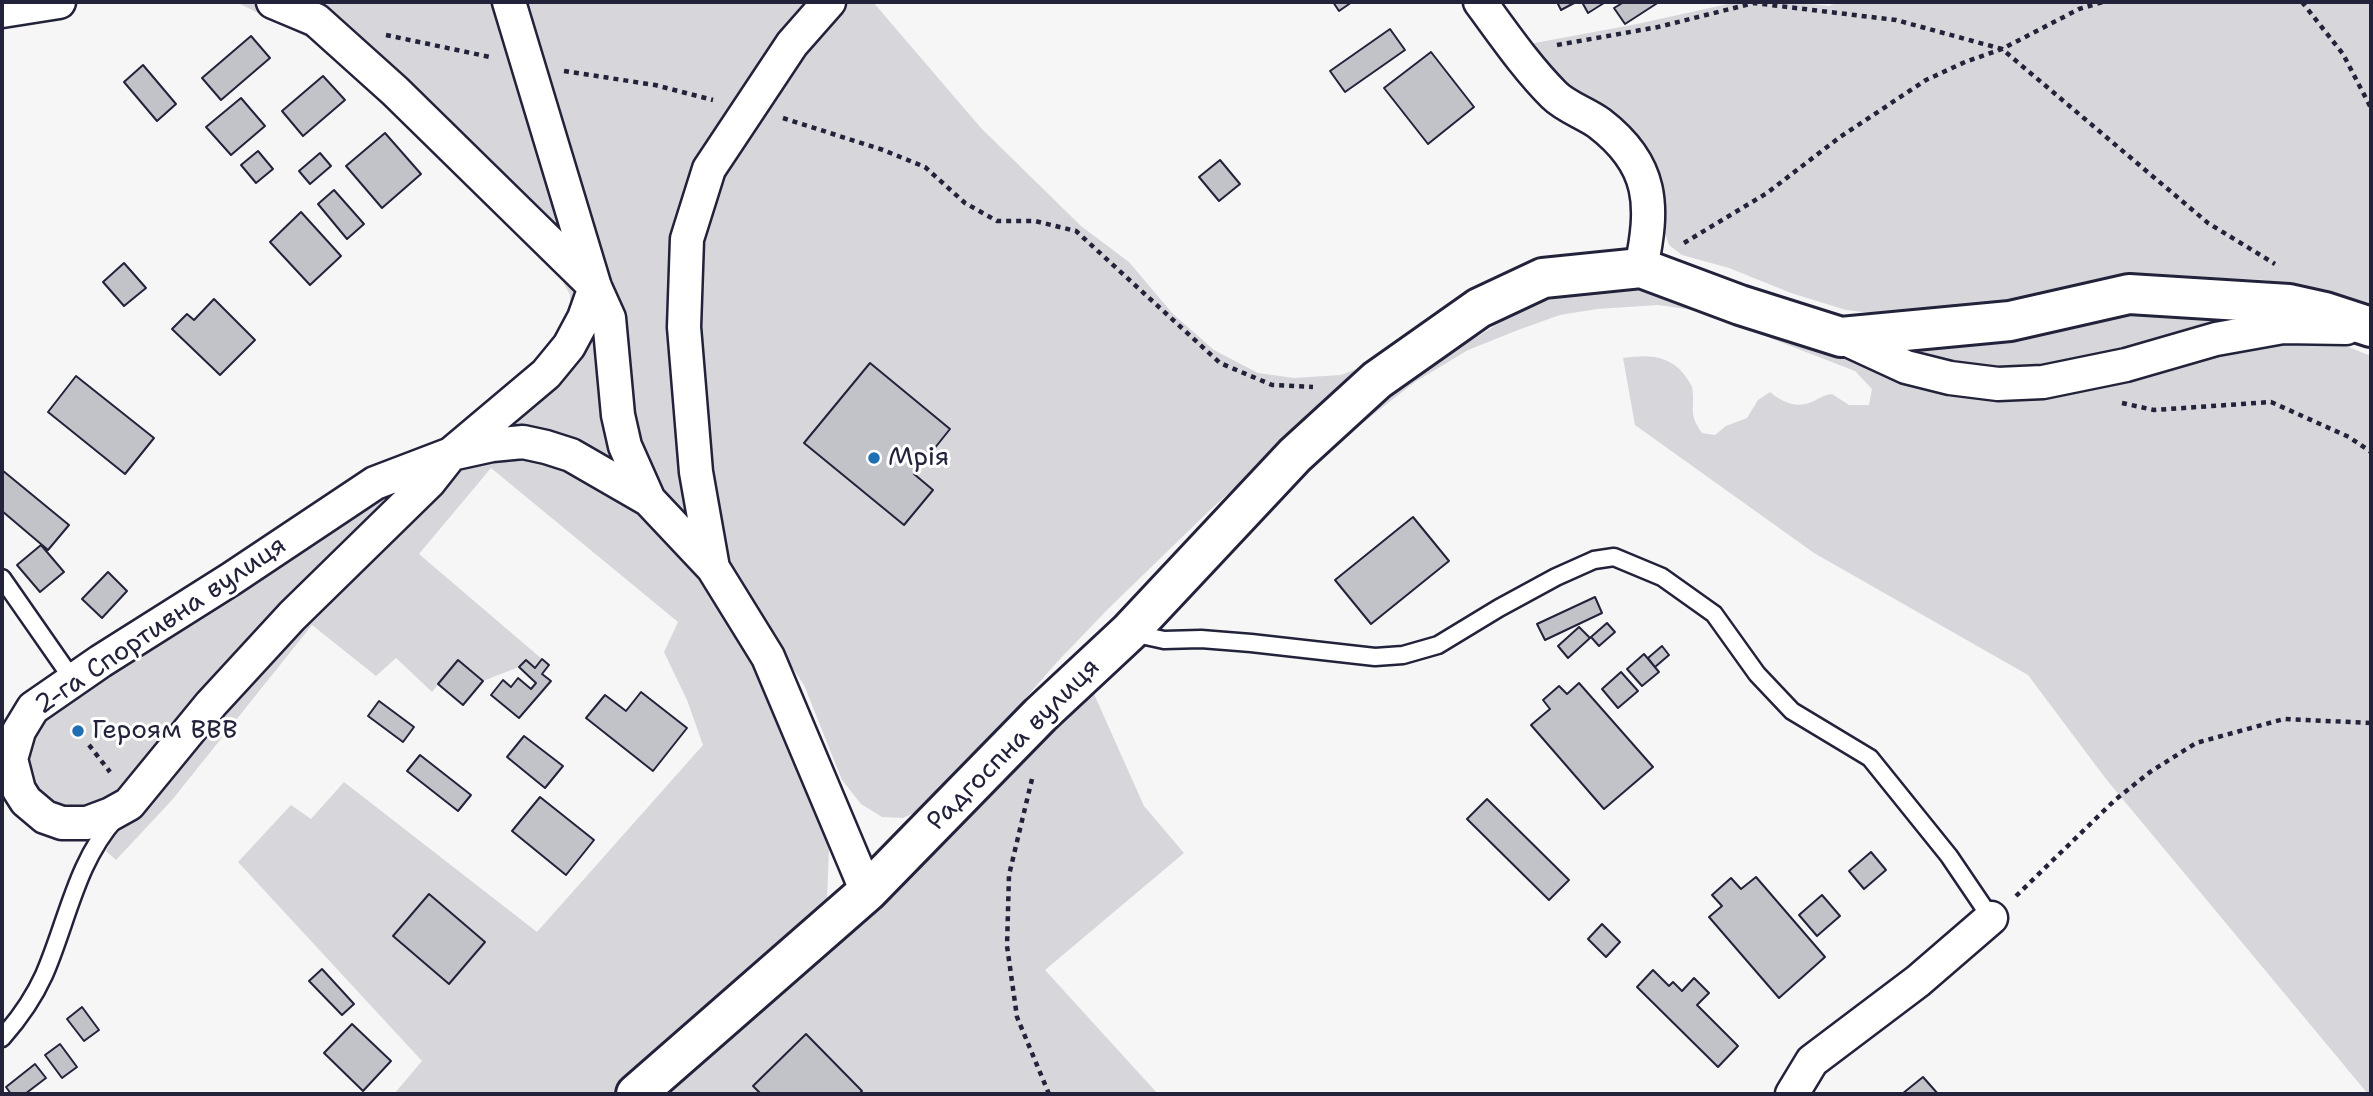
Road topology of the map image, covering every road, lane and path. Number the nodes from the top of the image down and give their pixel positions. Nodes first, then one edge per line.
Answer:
1 (59, 2) edge
2 (274, 2) edge
3 (509, 2) edge
4 (828, 2) edge
5 (1480, 2) edge
6 (2103, 2) edge
7 (2302, 2) edge
8 (2, 11) edge
9 (383, 34) dead end
10 (2002, 49) junction
11 (1517, 53) junction
12 (530, 66) junction
13 (2371, 108) edge
14 (749, 110) junction
15 (2278, 266) dead end
16 (1641, 268) junction
17 (595, 287) junction
18 (2371, 328) edge
19 (1841, 337) junction
20 (1320, 386) dead end
21 (2115, 402) dead end
22 (2371, 452) edge
23 (451, 454) junction
24 (649, 500) junction
25 (713, 568) junction
26 (2, 578) edge
27 (1129, 632) junction
28 (73, 680) junction
29 (2371, 723) edge
30 (1032, 778) dead end
31 (130, 804) junction
32 (867, 892) junction
33 (1992, 918) junction
34 (2, 1038) edge
35 (636, 1094) edge
36 (1049, 1094) edge
37 (1792, 1094) edge

1 - 8 street
2 - 17 street
3 - 12 street
4 - 14 street
5 - 11 street
6 - 10 path
7 - 13 path
9 - 12 path
10 - 11 path
10 - 15 path
10 - 16 path
11 - 16 street
12 - 14 path
12 - 17 street
14 - 20 path
14 - 25 street
16 - 19 street
16 - 27 street, Радгоспна вулиця
17 - 23 street
17 - 24 street
18 - 19 street
18 - 19 street
21 - 22 path
23 - 24 street, 2-га Спортивна вулиця
23 - 28 street, 2-га Спортивна вулиця
23 - 31 street, 2-га Спортивна вулиця
24 - 25 street
25 - 32 street
26 - 28 lane
27 - 32 street, Радгоспна вулиця
27 - 33 lane
28 - 31 street, 2-га Спортивна вулиця
29 - 33 path
30 - 36 path
31 - 34 lane
32 - 35 street, Радгоспна вулиця
33 - 37 street

